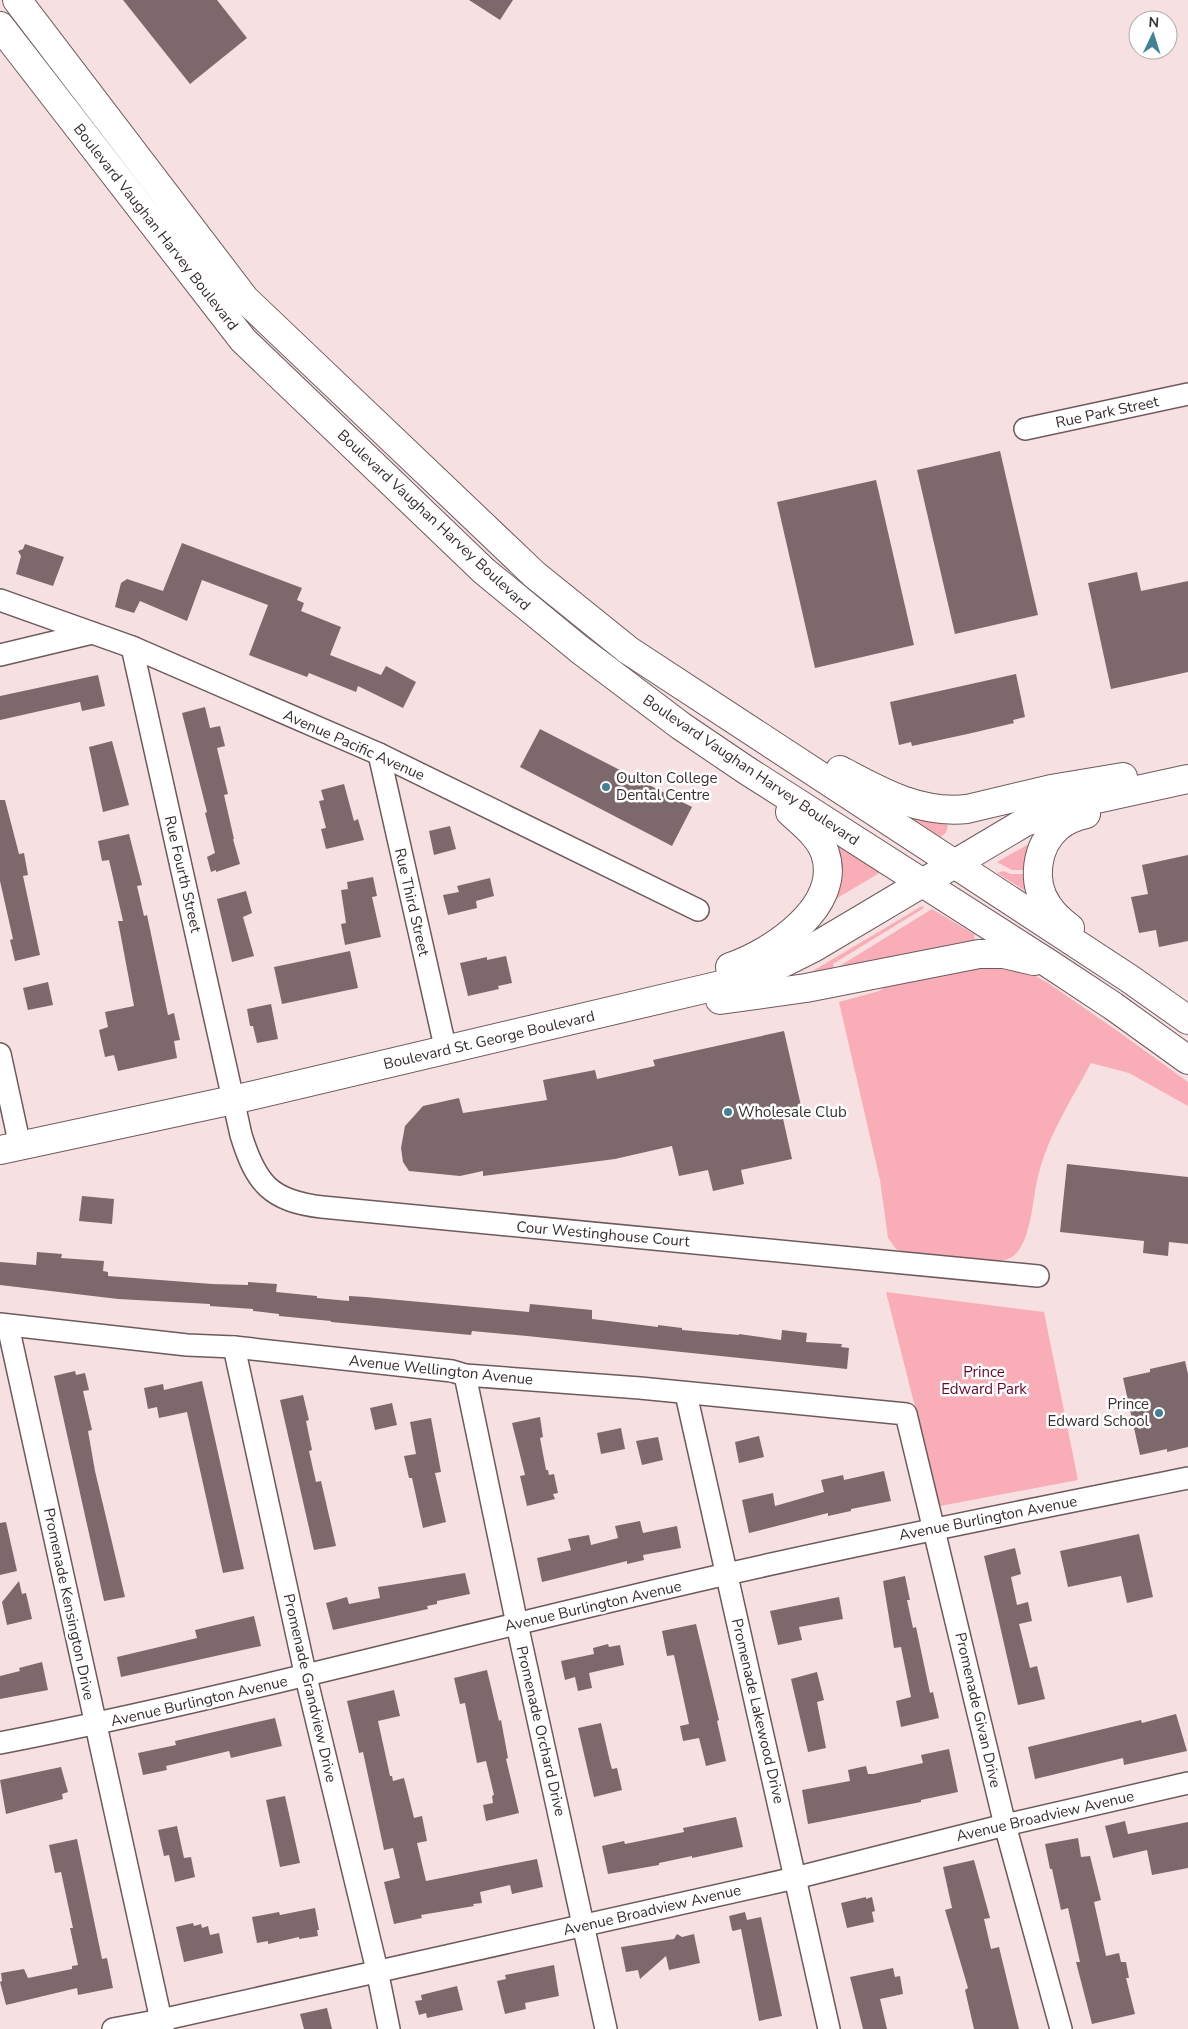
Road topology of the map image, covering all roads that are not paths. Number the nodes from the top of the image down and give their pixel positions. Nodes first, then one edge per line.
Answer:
1 (17, 0) edge
2 (30, 0) edge
3 (0, 26) edge
4 (0, 37) edge
5 (58, 53) junction
6 (33, 69) junction
7 (1188, 394) edge
8 (1025, 429) dead end
9 (0, 600) edge
10 (92, 633) junction
11 (132, 648) junction
12 (0, 655) edge
13 (659, 671) junction
14 (379, 754) junction
15 (746, 770) junction
16 (1188, 779) edge
17 (952, 863) junction
18 (922, 882) junction
19 (698, 910) dead end
20 (1051, 965) junction
21 (1130, 979) junction
22 (1188, 1020) edge
23 (565, 1023) junction
24 (446, 1051) junction
25 (0, 1054) edge
26 (1188, 1060) edge
27 (233, 1100) junction
28 (10, 1148) edge
29 (1038, 1276) dead end
30 (4, 1325) edge
31 (234, 1347) junction
32 (465, 1375) junction
33 (686, 1394) junction
34 (883, 1411) joint
35 (1188, 1478) edge
36 (935, 1528) junction
37 (727, 1574) junction
38 (517, 1624) junction
39 (306, 1677) junction
40 (95, 1724) junction
41 (0, 1743) edge
42 (1188, 1783) edge
43 (1006, 1825) junction
44 (795, 1878) junction
45 (584, 1926) junction
46 (377, 1970) junction
47 (162, 2025) edge
48 (113, 2029) edge
49 (389, 2029) edge
50 (606, 2029) edge
51 (829, 2029) edge
52 (1061, 2029) edge

1 - 5 main road, Boulevard Vaughan Harvey Boulevard
2 - 5 main road
3 - 6 main road, Boulevard Vaughan Harvey Boulevard
4 - 6 main road
5 - 13 main road, Boulevard Vaughan Harvey Boulevard
6 - 15 main road, Boulevard Vaughan Harvey Boulevard
7 - 8 street, Rue Park Street
9 - 10 street, Avenue Pacific Avenue
10 - 11 street, Avenue Pacific Avenue
10 - 12 street
11 - 14 street, Avenue Pacific Avenue
11 - 27 street, Rue Fourth Street
13 - 16 main road
13 - 17 main road, Boulevard Vaughan Harvey Boulevard
14 - 19 street, Avenue Pacific Avenue
14 - 24 street, Rue Third Street
15 - 18 main road, Boulevard Vaughan Harvey Boulevard
15 - 23 main road
16 - 17 main road, Boulevard St. George Boulevard
16 - 21 main road
17 - 18 main road, Boulevard St. George Boulevard
17 - 21 main road, Boulevard Vaughan Harvey Boulevard
18 - 20 main road, Boulevard Vaughan Harvey Boulevard
18 - 23 main road, Boulevard St. George Boulevard
20 - 23 main road
20 - 26 main road, Boulevard Vaughan Harvey Boulevard
21 - 22 main road, Boulevard Vaughan Harvey Boulevard
23 - 24 main road, Boulevard St. George Boulevard
24 - 27 main road, Boulevard St. George Boulevard
25 - 28 street
27 - 28 main road, Boulevard St. George Boulevard
27 - 29 street, Cour Westinghouse Court
30 - 31 street, Avenue Wellington Avenue
30 - 40 street, Promenade Kensington Drive
31 - 32 street, Avenue Wellington Avenue
31 - 39 street, Promenade Grandview Drive
32 - 33 street, Avenue Wellington Avenue
32 - 38 street, Promenade Orchard Drive
33 - 34 street, Avenue Wellington Avenue
33 - 37 street, Promenade Lakewood Drive
34 - 36 street, Promenade Givan Drive
35 - 36 street, Avenue Burlington Avenue
36 - 37 street, Avenue Burlington Avenue
36 - 43 street, Promenade Givan Drive
37 - 38 street, Avenue Burlington Avenue
37 - 44 street, Promenade Lakewood Drive
38 - 39 street, Avenue Burlington Avenue
38 - 45 street, Promenade Orchard Drive
39 - 40 street, Avenue Burlington Avenue
39 - 46 street, Promenade Grandview Drive
40 - 41 street, Avenue Burlington Avenue
40 - 47 street, Promenade Kensington Drive
42 - 43 street, Avenue Broadview Avenue
43 - 44 street, Avenue Broadview Avenue
43 - 52 street, Promenade Givan Drive
44 - 45 street, Avenue Broadview Avenue
44 - 51 street, Promenade Lakewood Drive
45 - 46 street, Avenue Broadview Avenue
45 - 50 street, Promenade Orchard Drive
46 - 47 street, Avenue Broadview Avenue
46 - 49 street, Promenade Grandview Drive
47 - 48 street, Avenue Broadview Avenue

